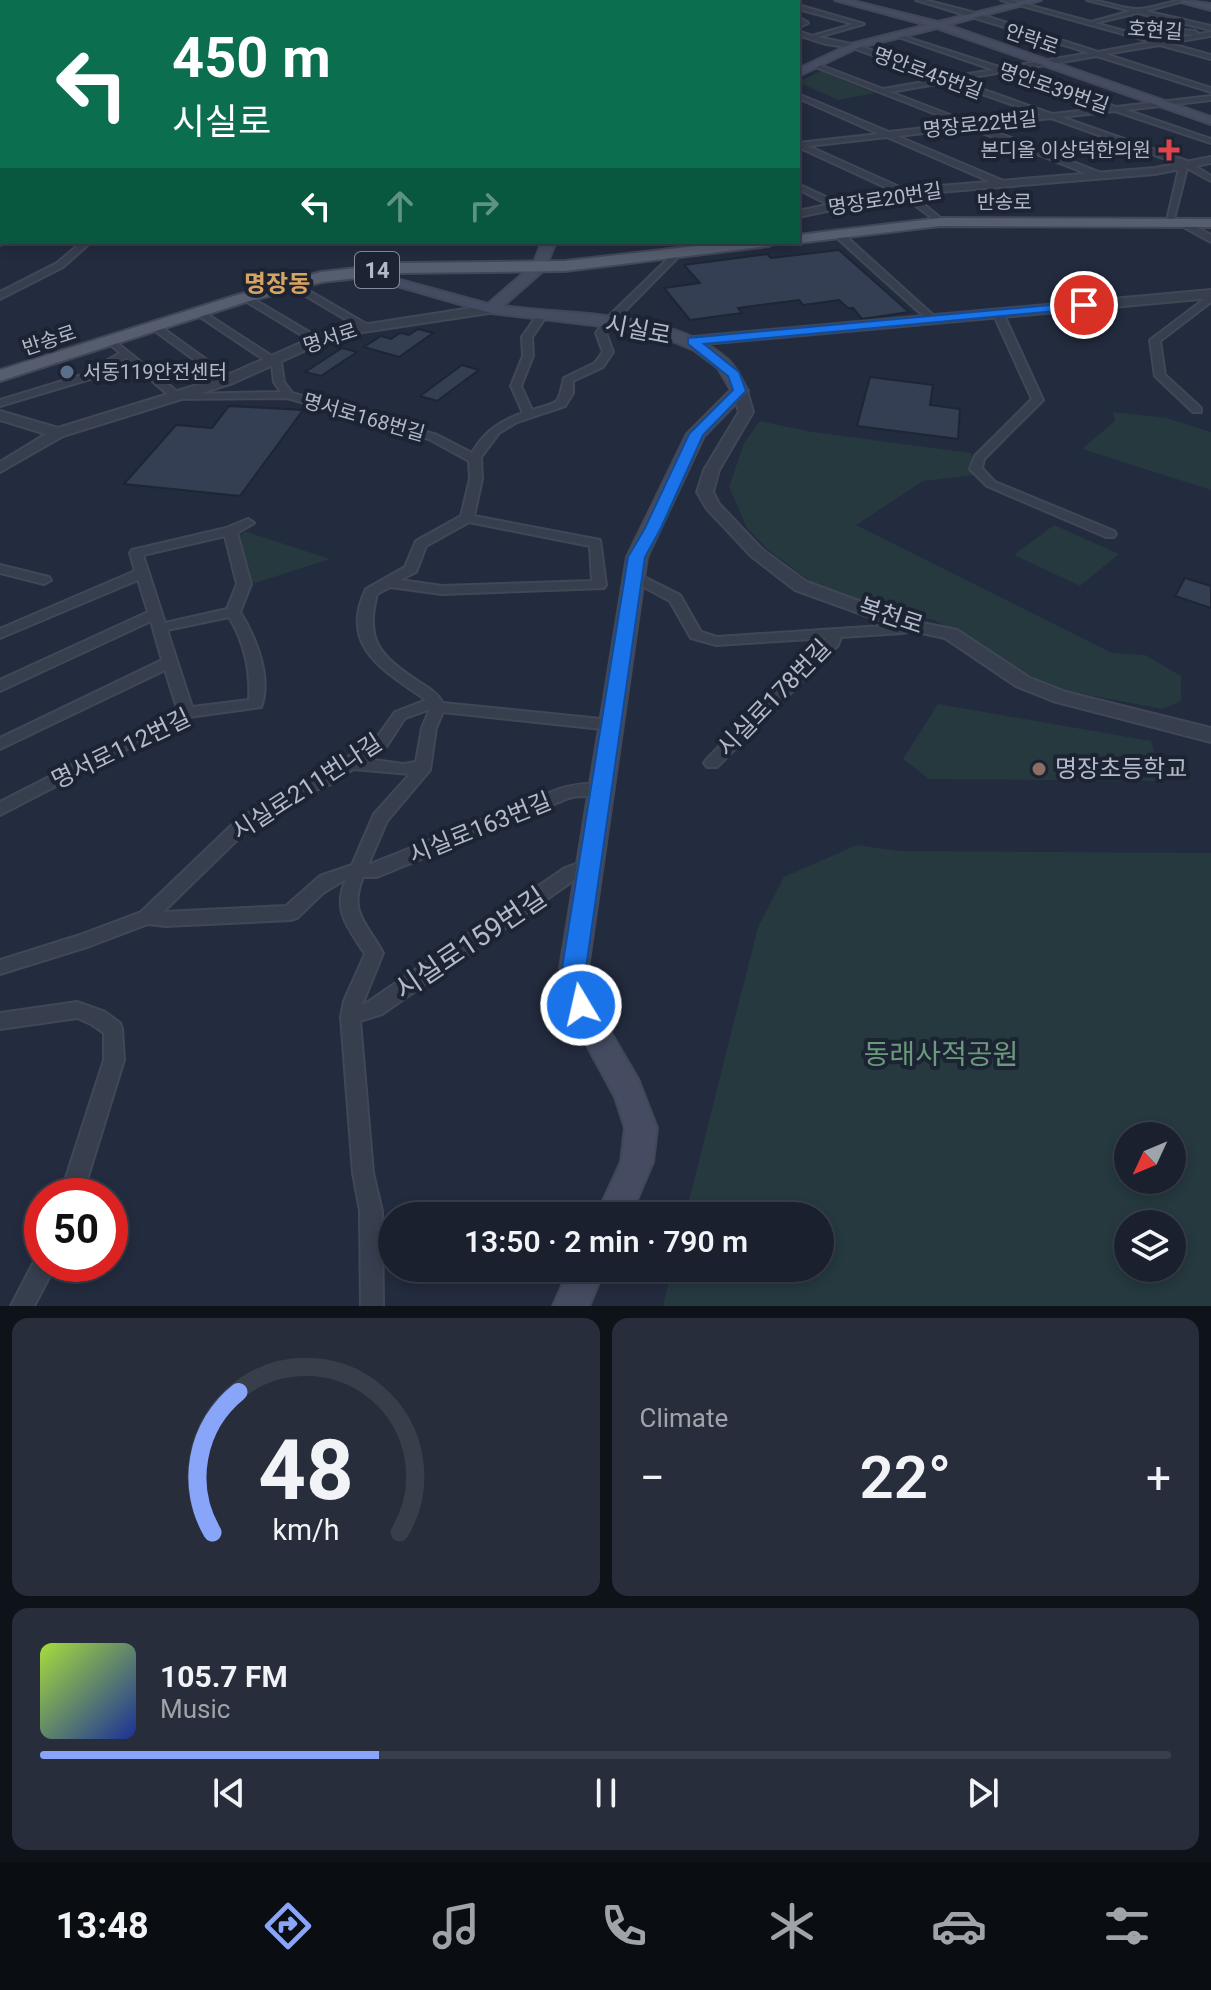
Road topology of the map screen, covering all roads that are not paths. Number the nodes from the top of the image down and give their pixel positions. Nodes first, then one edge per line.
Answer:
1 (839, 0) edge
2 (919, 0) edge
3 (1004, 0) edge
4 (1037, 0) edge
5 (1090, 0) edge
6 (1184, 0) edge
7 (1205, 2) edge
8 (815, 4) dead end
9 (1020, 4) junction
10 (800, 7) edge
11 (800, 7) edge
12 (1137, 11) junction
13 (977, 15) junction
14 (1090, 23) junction
15 (938, 25) junction
16 (1100, 25) junction
17 (1211, 28) edge
18 (800, 34) edge
19 (1211, 34) edge
20 (898, 35) junction
21 (813, 37) junction
22 (1168, 43) junction
23 (854, 46) junction
24 (1101, 55) junction
25 (1211, 57) edge
26 (1048, 64) junction
27 (815, 65) junction
28 (1004, 71) junction
29 (800, 72) edge
30 (949, 80) junction
31 (1211, 90) edge
32 (882, 91) junction
33 (800, 97) edge
34 (1211, 98) edge
35 (1162, 104) junction
36 (1115, 109) junction
37 (1051, 116) junction
38 (1211, 121) edge
39 (969, 125) junction
40 (887, 135) junction
41 (1211, 141) edge
42 (800, 145) edge
43 (800, 145) edge
44 (1211, 160) edge
45 (1184, 163) junction
46 (1101, 176) junction
47 (1211, 179) edge
48 (1003, 184) junction
49 (800, 187) edge
50 (903, 192) junction
51 (838, 206) junction
52 (800, 214) edge
53 (940, 222) junction
54 (1176, 223) junction
55 (1211, 223) edge
56 (838, 234) junction
57 (800, 239) edge
58 (1211, 239) edge
59 (85, 244) edge
60 (548, 244) edge
61 (752, 244) edge
62 (677, 253) junction
63 (539, 267) junction
64 (356, 272) junction
65 (292, 284) junction
66 (1211, 295) edge
67 (0, 296) edge
68 (245, 297) junction
69 (491, 309) junction
70 (199, 312) junction
71 (998, 313) junction
72 (542, 315) junction
73 (932, 319) junction
74 (607, 323) junction
75 (154, 326) junction
76 (365, 327) junction
77 (110, 340) junction
78 (316, 340) junction
79 (693, 341) junction
80 (126, 354) junction
81 (272, 360) junction
82 (0, 376) edge
83 (228, 380) junction
84 (740, 391) junction
85 (288, 395) junction
86 (177, 397) junction
87 (0, 403) edge
88 (1197, 410) dead end
89 (528, 413) junction
90 (0, 415) edge
91 (58, 433) junction
92 (475, 459) junction
93 (0, 468) edge
94 (467, 518) junction
95 (248, 523) dead end
96 (230, 531) junction
97 (1110, 534) dead end
98 (0, 569) edge
99 (142, 573) junction
100 (634, 576) junction
101 (44, 580) dead end
102 (390, 583) junction
103 (233, 612) junction
104 (157, 621) junction
105 (904, 623) junction
106 (835, 632) junction
107 (0, 634) edge
108 (170, 662) junction
109 (0, 686) edge
110 (438, 707) junction
111 (186, 713) junction
112 (611, 725) junction
113 (1211, 735) edge
114 (0, 744) edge
115 (351, 763) junction
116 (712, 763) dead end
117 (423, 767) junction
118 (601, 790) junction
119 (0, 809) edge
120 (589, 865) junction
121 (360, 869) junction
122 (147, 917) junction
123 (0, 967) edge
124 (350, 1017) junction
125 (0, 1021) edge
126 (77, 1178) edge
127 (619, 1202) edge
128 (35, 1282) edge
129 (582, 1282) edge
130 (22, 1306) edge
131 (372, 1306) edge
132 (571, 1306) edge

1 - 15 main road, 안락로
2 - 13 street
3 - 9 street
4 - 9 main road
5 - 12 street
6 - 7 main road
6 - 12 street
8 - 10 street
9 - 13 main road
9 - 14 street
11 - 21 street
12 - 14 street
12 - 17 street
13 - 15 main road
13 - 24 street
14 - 16 street
15 - 20 main road
15 - 26 main road, 안락로
16 - 19 street, 호현길
16 - 22 street
18 - 21 street, 명안로45번길
19 - 22 street
20 - 23 main road
20 - 28 street, 명안로39번길
21 - 23 street, 명안로45번길
22 - 24 street
22 - 25 street
23 - 27 main road
23 - 30 street, 명안로45번길
24 - 26 street
24 - 31 street
26 - 28 street
26 - 35 main road, 안락로
27 - 29 main road
27 - 32 street
28 - 30 street
28 - 36 street, 명안로39번길
30 - 32 street
30 - 37 street, 명안로45번길
32 - 39 street
33 - 40 street
34 - 35 street, 명장로22번길
35 - 36 street, 명장로22번길
35 - 38 main road, 안락로
36 - 37 street, 명장로22번길
36 - 41 street, 명안로39번길
37 - 39 street, 명장로22번길
37 - 45 street, 명안로45번길
39 - 40 street, 명장로22번길
39 - 46 street
40 - 42 street, 명장로22번길
40 - 48 street
43 - 50 street
44 - 45 street, 명장로20번길
45 - 46 street, 명장로20번길
45 - 47 street, 명안로45번길
45 - 54 street
46 - 48 street, 명장로20번길
48 - 50 street, 명장로20번길
49 - 51 street
50 - 51 street, 명장로20번길
50 - 53 street
51 - 52 street, 명장로20번길
53 - 54 main road, 반송로
53 - 56 main road, 반송로
54 - 55 main road, 반송로
54 - 58 street
56 - 57 main road, 반송로
56 - 73 street
59 - 67 street
60 - 63 main road
61 - 62 main road, 반송로 / 14
62 - 63 main road, 반송로 / 14
62 - 74 street
63 - 64 main road, 반송로 / 14
63 - 69 main road
64 - 65 main road, 반송로 / 14
64 - 69 main road, 시실로
65 - 68 main road, 반송로 / 14
65 - 76 street
66 - 71 street
66 - 88 street
68 - 70 main road, 반송로 / 14
68 - 78 street
69 - 72 main road, 시실로
69 - 76 street, 명서로
70 - 75 main road, 반송로 / 14
70 - 81 street
71 - 73 street
71 - 97 street
72 - 74 main road, 시실로
72 - 89 street
73 - 79 street
74 - 79 main road, 시실로
74 - 89 street
75 - 77 main road, 반송로 / 14
75 - 83 street
76 - 78 street, 명서로
77 - 80 street, 반송로
77 - 82 main road, 반송로 / 14
78 - 81 street, 명서로
79 - 84 main road, 시실로
80 - 86 street, 반송로
80 - 87 street
81 - 83 street, 명서로
81 - 85 street, 명서로168번길
83 - 86 street, 명서로
84 - 100 main road
84 - 105 street, 복천로
85 - 86 street, 명서로
85 - 92 street, 명서로168번길
86 - 91 street, 명서로
89 - 92 street
90 - 91 street
91 - 93 street, 명서로
92 - 94 street
94 - 102 street
94 - 102 street
95 - 96 street
96 - 99 street
96 - 103 street
98 - 101 street
99 - 104 street
99 - 107 street
100 - 106 street, 시실로178번길
100 - 112 main road
102 - 110 street
103 - 104 street
103 - 111 street, 명서로112번길
104 - 108 street
104 - 109 street
105 - 106 street, 시실로178번길
105 - 113 street, 복천로
106 - 116 street, 시실로178번길
108 - 111 street
108 - 114 street
110 - 112 street, 시실로211번나길
110 - 115 street, 시실로211번나길
110 - 117 street
111 - 119 street, 명서로112번길
112 - 118 main road
115 - 117 street
115 - 122 street, 시실로211번나길
117 - 121 street
118 - 120 main road
118 - 121 street, 시실로163번길
120 - 124 street, 시실로159번길
120 - 127 main road
121 - 122 street, 시실로163번길
121 - 124 street
122 - 123 street
124 - 131 street
125 - 126 street
128 - 130 street
129 - 132 main road

